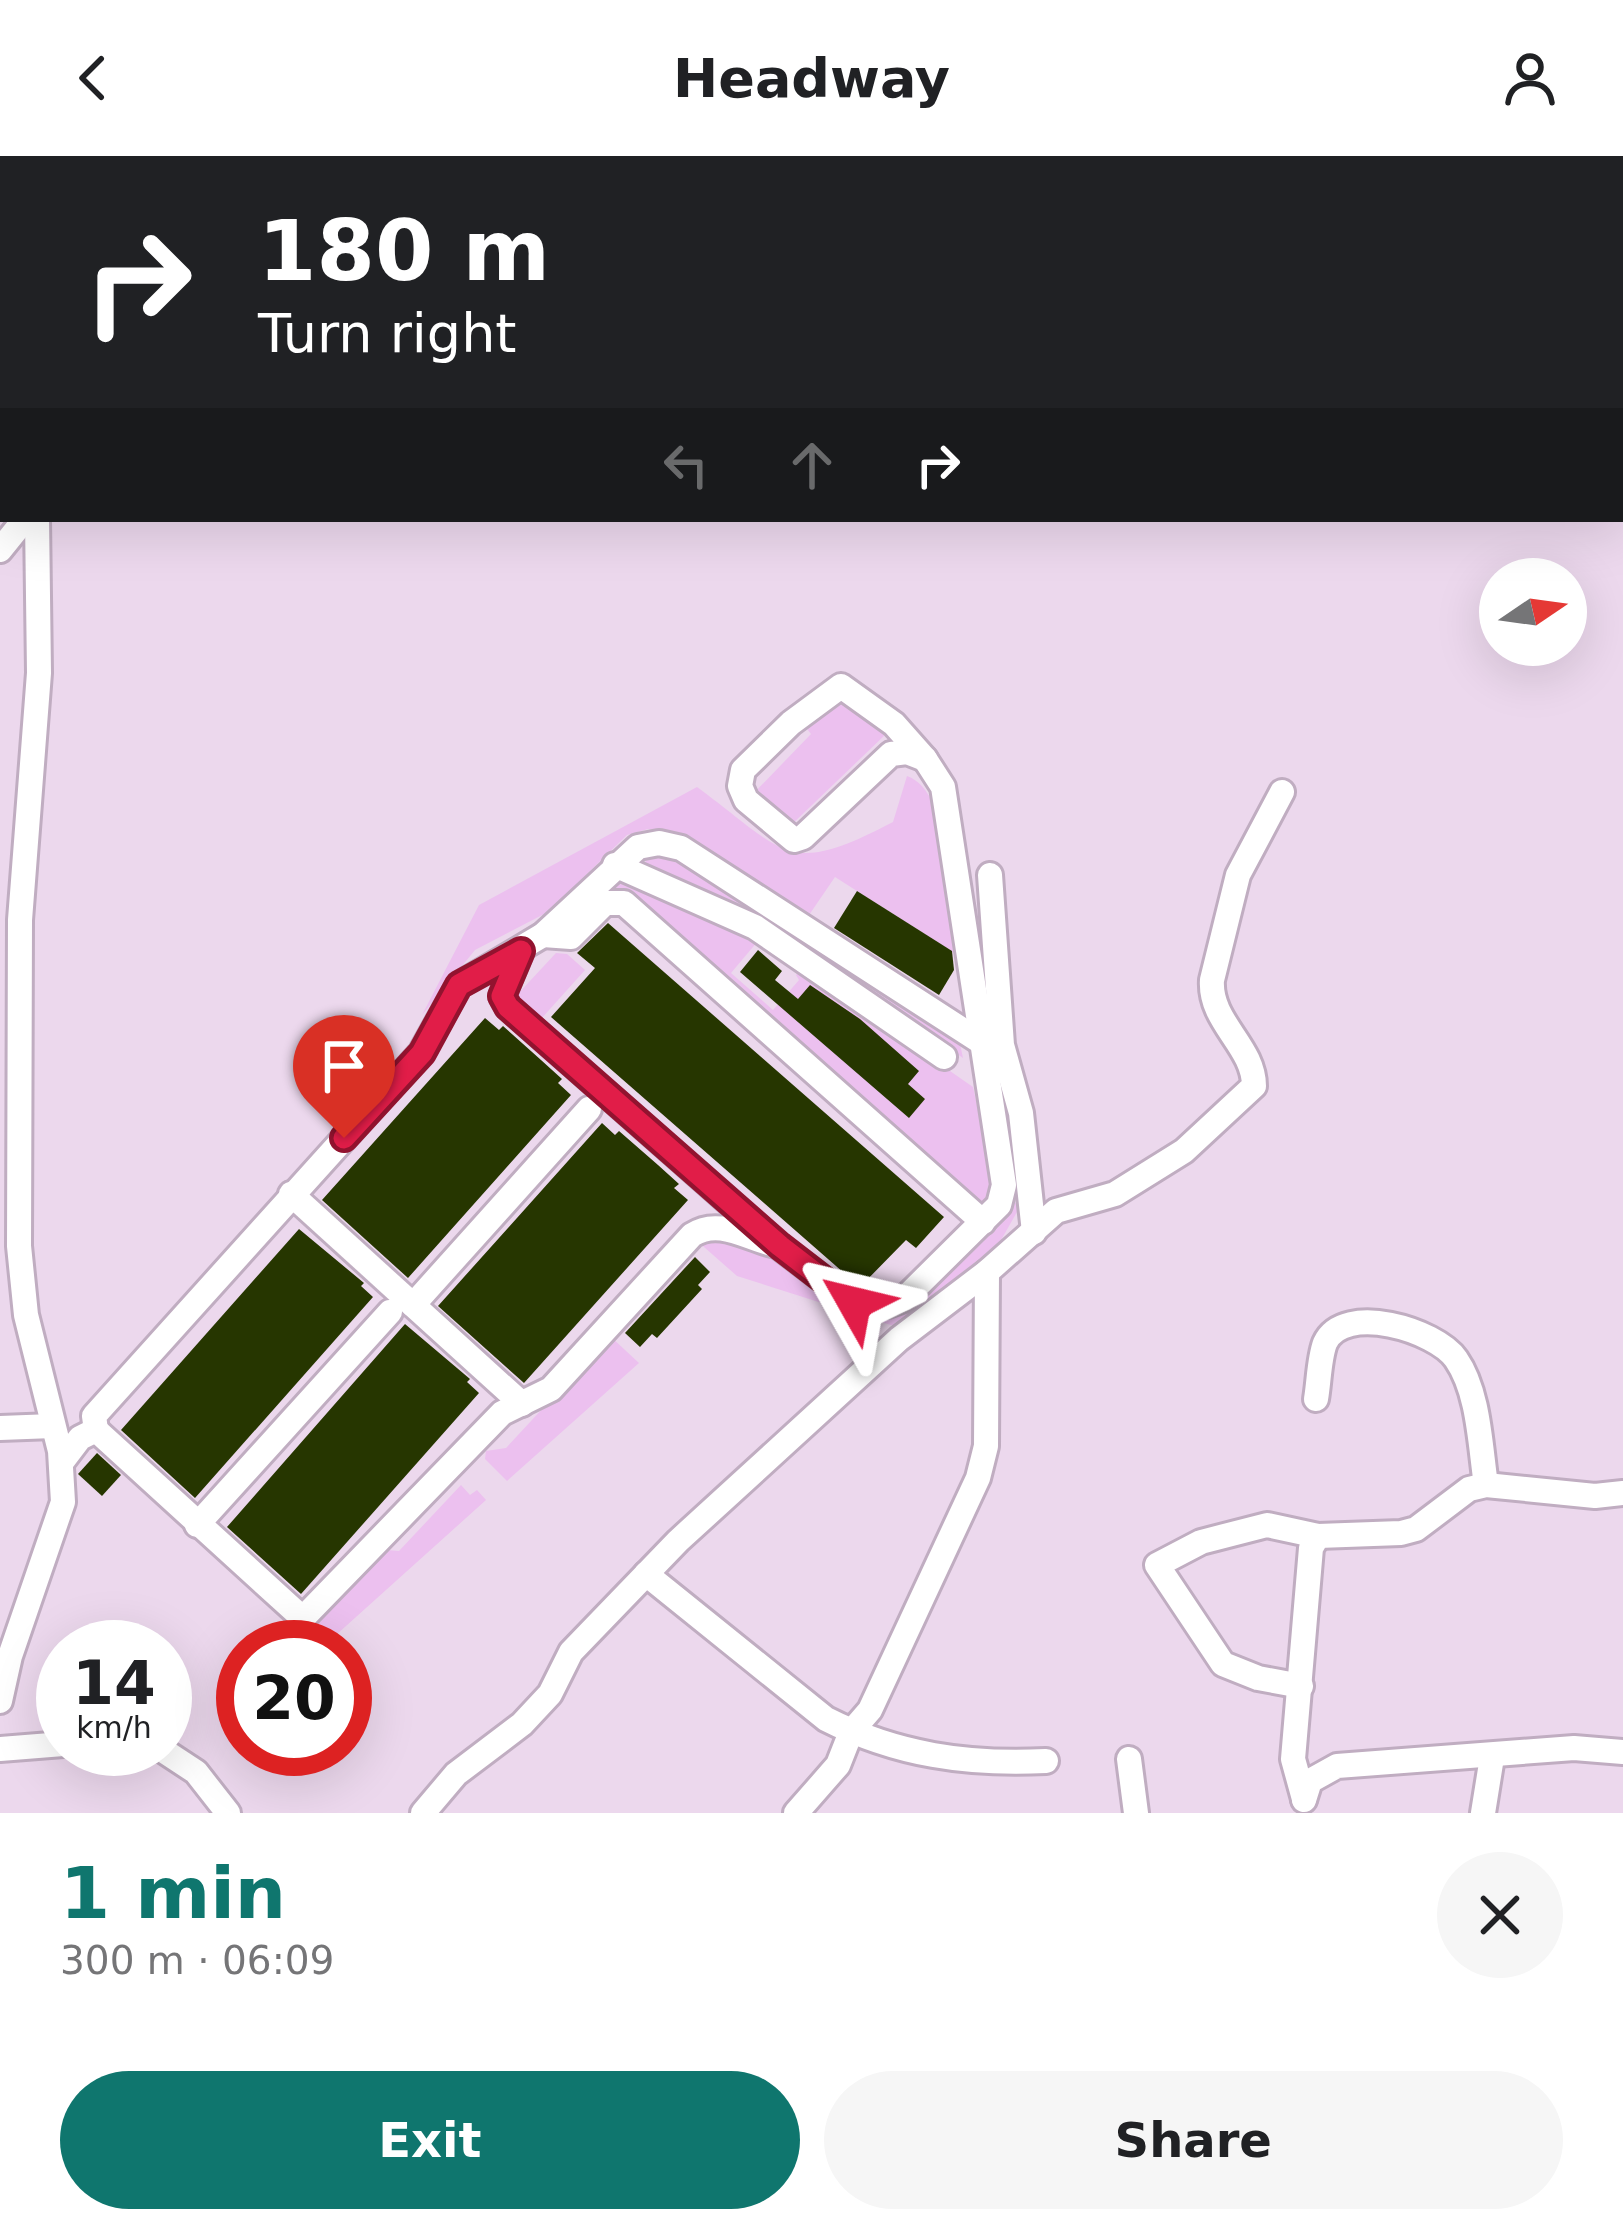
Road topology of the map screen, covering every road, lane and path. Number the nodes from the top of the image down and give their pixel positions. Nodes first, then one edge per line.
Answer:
1 (23, 522) edge
2 (37, 522) edge
3 (0, 550) edge
4 (925, 759) junction
5 (1282, 793) dead end
6 (615, 866) junction
7 (990, 875) dead end
8 (543, 935) junction
9 (521, 951) junction
10 (981, 1042) junction
11 (10, 1047) edge
12 (944, 1057) dead end
13 (589, 1109) dead end
14 (291, 1194) junction
15 (983, 1222) junction
16 (1034, 1232) junction
17 (780, 1246) junction
18 (987, 1272) junction
19 (402, 1309) junction
20 (1316, 1399) dead end
21 (522, 1404) junction
22 (53, 1426) junction
23 (0, 1428) edge
24 (96, 1430) junction
25 (61, 1463) junction
26 (1486, 1485) junction
27 (1623, 1493) edge
28 (197, 1525) junction
29 (1318, 1536) junction
30 (646, 1574) junction
31 (5, 1655) edge
32 (1301, 1686) junction
33 (0, 1701) edge
34 (851, 1732) junction
35 (36, 1746) edge
36 (0, 1749) edge
37 (1623, 1752) edge
38 (1492, 1757) junction
39 (1130, 1759) dead end
40 (1046, 1761) dead end
41 (192, 1769) edge
42 (1304, 1807) edge
43 (228, 1813) edge
44 (423, 1813) edge
45 (796, 1813) edge
46 (1136, 1813) edge
47 (1483, 1813) edge

1 - 3 street
2 - 11 street
4 - 4 street
4 - 10 street
5 - 16 street
6 - 8 street
6 - 10 street
6 - 12 street
7 - 16 street
8 - 9 street
8 - 15 street
9 - 14 street
9 - 17 street
10 - 15 street
11 - 22 street
13 - 19 street
14 - 19 street
14 - 24 street
15 - 17 street
16 - 18 street
17 - 21 street
18 - 30 street
18 - 34 street
19 - 21 street
19 - 28 street
20 - 26 street
21 - 28 street
22 - 23 street
22 - 25 street
24 - 25 street
24 - 28 street
25 - 31 street
26 - 27 street
26 - 29 street
29 - 32 street
29 - 32 street
30 - 34 street
30 - 44 street
31 - 33 street
32 - 42 street
34 - 40 street
34 - 45 street
35 - 36 street
37 - 38 street
38 - 42 street
38 - 47 street
39 - 46 street
41 - 43 street

